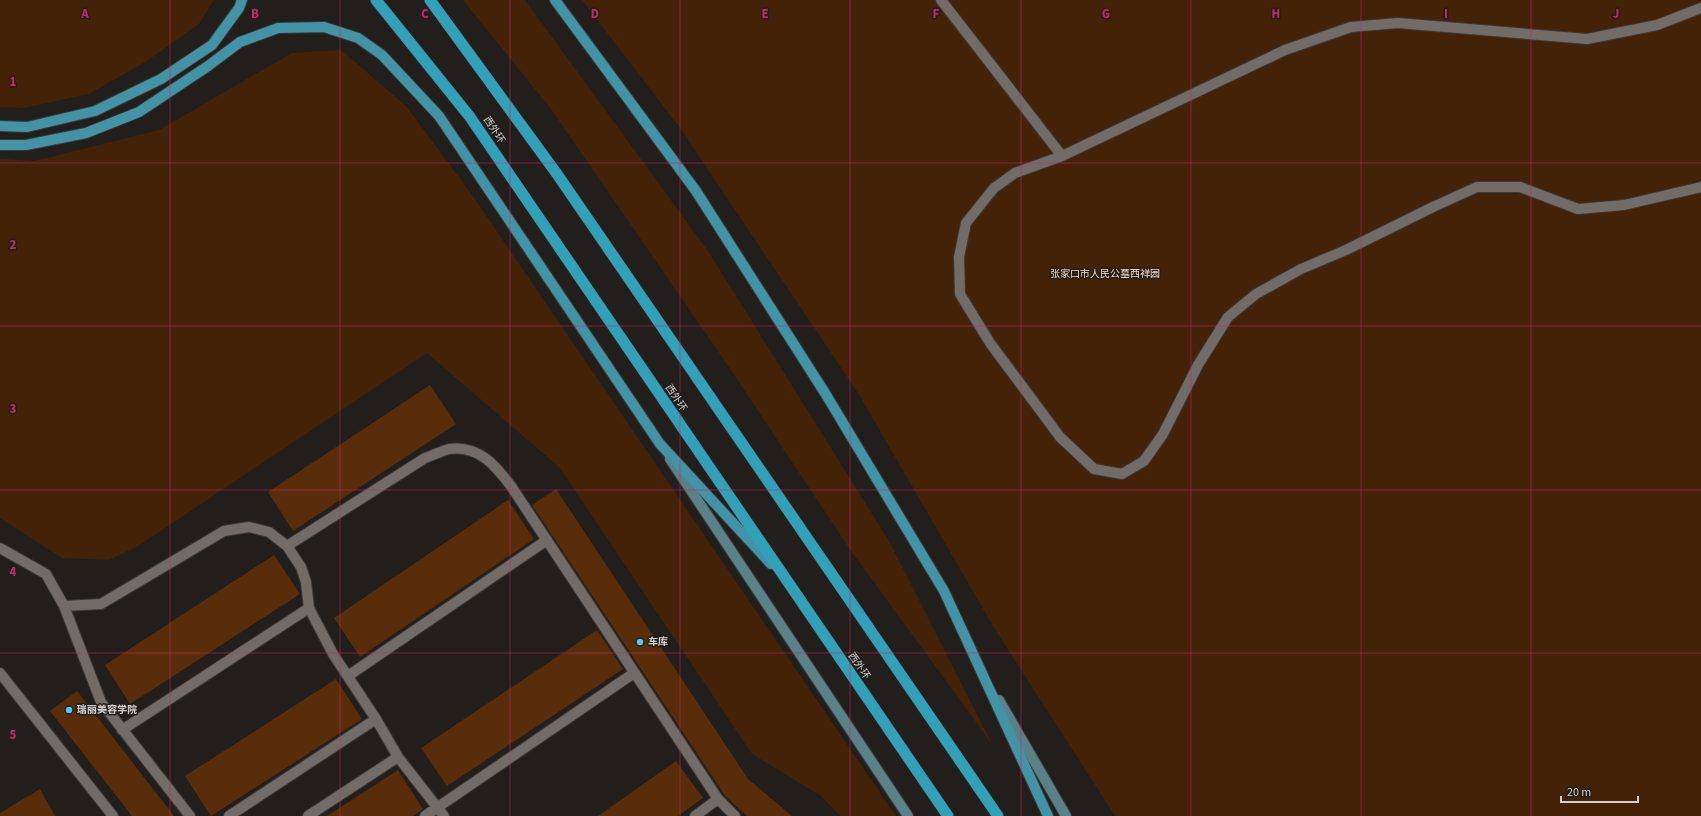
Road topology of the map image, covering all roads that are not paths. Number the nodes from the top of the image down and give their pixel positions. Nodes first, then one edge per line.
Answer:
1 (242, 0) edge
2 (376, 0) edge
3 (430, 0) edge
4 (555, 0) edge
5 (941, 0) edge
6 (1701, 8) edge
7 (0, 126) edge
8 (0, 145) edge
9 (1062, 156) junction
10 (1701, 187) edge
11 (660, 444) junction
12 (547, 540) junction
13 (287, 546) junction
14 (0, 548) edge
15 (785, 578) junction
16 (64, 606) junction
17 (310, 608) junction
18 (979, 665) junction
19 (0, 673) edge
20 (634, 673) junction
21 (348, 676) junction
22 (376, 719) junction
23 (122, 730) junction
24 (398, 757) junction
25 (929, 788) junction
26 (718, 799) junction
27 (441, 812) edge
28 (113, 816) edge
29 (190, 816) edge
30 (229, 816) edge
31 (308, 816) edge
32 (425, 816) edge
33 (695, 816) edge
34 (735, 816) edge
35 (908, 816) edge
36 (944, 816) edge
37 (948, 816) edge
38 (998, 816) edge
39 (1048, 816) edge
40 (1066, 816) edge

1 - 7 main road
2 - 15 highway, 西外环
3 - 38 highway
4 - 18 main road
5 - 9 street
6 - 9 street
8 - 11 main road
9 - 10 street
11 - 15 main road
11 - 35 main road
12 - 13 street
12 - 20 street
12 - 21 street
13 - 16 street
13 - 17 street
14 - 16 street
15 - 25 highway, 西外环
16 - 23 street
17 - 21 street
17 - 23 street
18 - 39 main road
18 - 40 main road
19 - 28 street
20 - 26 street
20 - 27 street
21 - 22 street
22 - 24 street
22 - 30 street
23 - 29 street
24 - 27 street
24 - 31 street
25 - 36 main road
25 - 37 highway, 西外环
26 - 33 street
26 - 34 street
27 - 32 street

